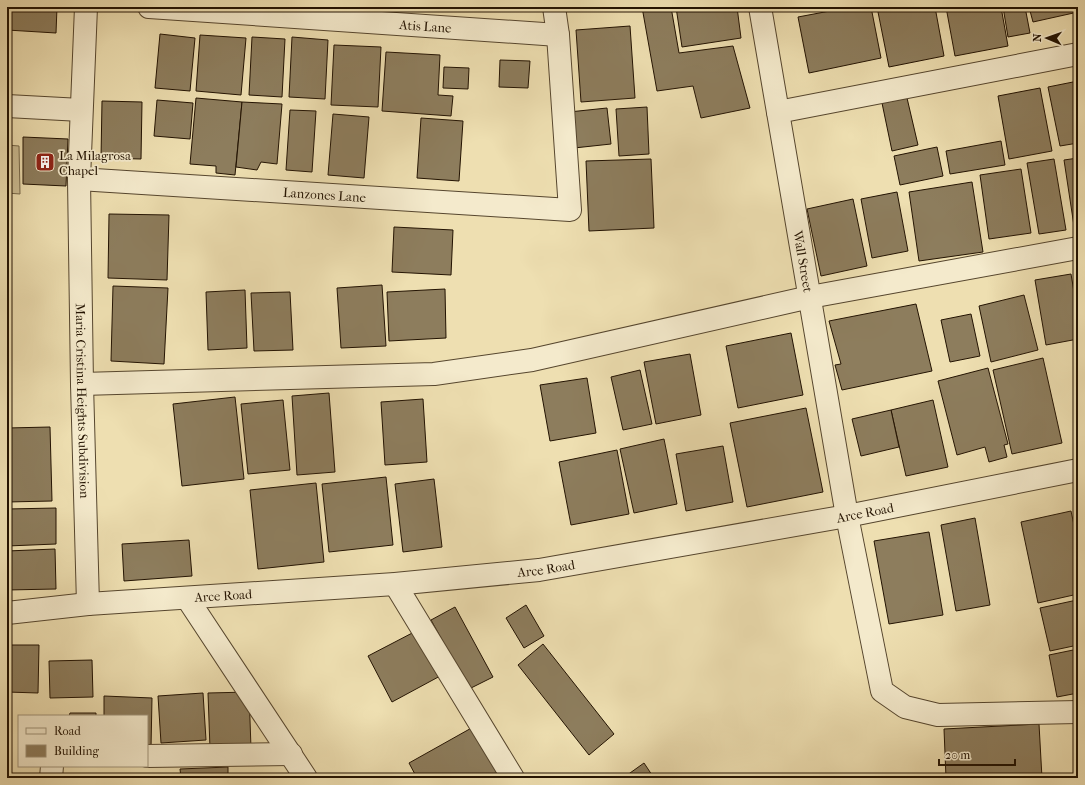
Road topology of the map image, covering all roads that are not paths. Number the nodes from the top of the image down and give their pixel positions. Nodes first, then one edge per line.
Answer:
1 (86, 7) edge
2 (149, 7) edge
3 (554, 7) edge
4 (760, 7) edge
5 (558, 35) junction
6 (1078, 54) edge
7 (7, 106) edge
8 (81, 110) junction
9 (778, 112) junction
10 (79, 188) junction
11 (1078, 248) edge
12 (810, 297) junction
13 (82, 384) junction
14 (1078, 470) edge
15 (847, 516) junction
16 (395, 584) junction
17 (187, 598) junction
18 (88, 604) junction
19 (7, 613) edge
20 (1078, 712) edge
21 (291, 754) junction
22 (148, 756) edge
23 (52, 767) edge
24 (50, 778) edge
25 (306, 778) edge
26 (514, 778) edge

1 - 8 street, Maria Cristina Heights Subdivision
2 - 5 street, Atis Lane
3 - 5 street
4 - 9 street, Wall Street
5 - 10 street, Lanzones Lane
6 - 9 street
7 - 8 street
8 - 10 street, Maria Cristina Heights Subdivision
9 - 12 street, Wall Street
10 - 13 street, Maria Cristina Heights Subdivision
11 - 12 street
12 - 13 street
12 - 15 street, Wall Street
13 - 18 street, Maria Cristina Heights Subdivision
14 - 15 street, Arce Road
15 - 16 street, Arce Road
15 - 20 street, Wall Street
16 - 17 street, Arce Road
16 - 26 street
17 - 18 street, Arce Road
17 - 21 street
18 - 19 street, Arce Road
21 - 22 street
21 - 25 street
23 - 24 street

